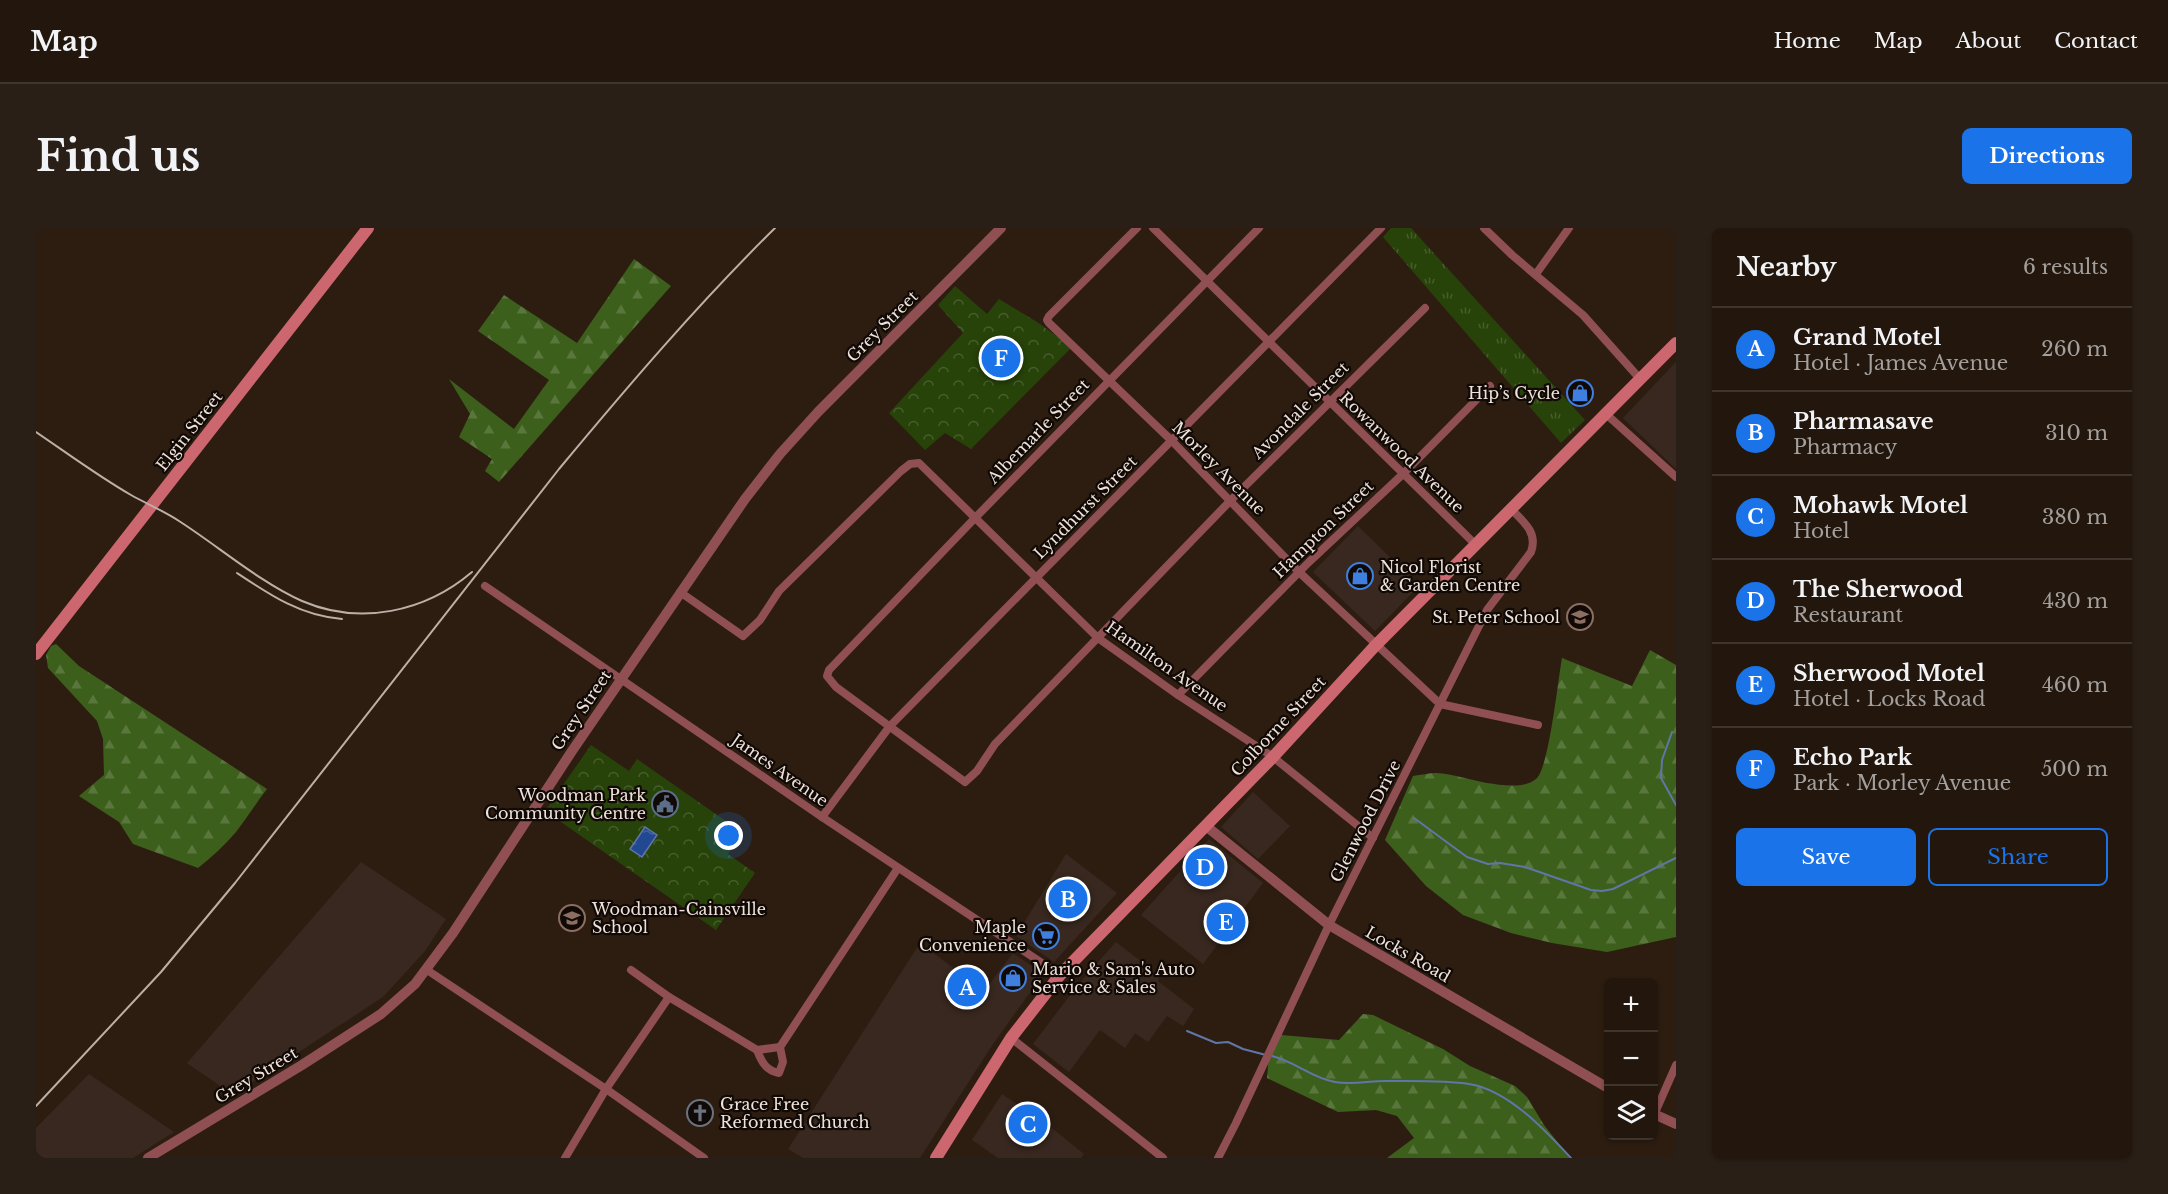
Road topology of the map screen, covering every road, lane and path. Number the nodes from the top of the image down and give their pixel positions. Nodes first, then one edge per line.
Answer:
1 (368, 228) edge
2 (1001, 228) edge
3 (1137, 228) edge
4 (1153, 228) edge
5 (1259, 228) edge
6 (1381, 228) edge
7 (1484, 228) edge
8 (1569, 228) edge
9 (1536, 274) junction
10 (1208, 281) junction
11 (1425, 308) dead end
12 (1269, 342) junction
13 (1676, 343) edge
14 (1110, 380) junction
15 (1641, 380) junction
16 (1490, 386) dead end
17 (1329, 401) junction
18 (1606, 414) junction
19 (1172, 441) junction
20 (1403, 474) junction
21 (1676, 477) edge
22 (1231, 500) junction
23 (1512, 510) junction
24 (975, 518) junction
25 (1476, 545) junction
26 (1299, 572) junction
27 (1037, 578) junction
28 (485, 586) dead end
29 (680, 592) junction
30 (1098, 638) junction
31 (1375, 646) junction
32 (36, 654) edge
33 (621, 679) junction
34 (1178, 695) junction
35 (1440, 704) junction
36 (1538, 725) dead end
37 (890, 726) junction
38 (1273, 757) junction
39 (822, 818) junction
40 (1206, 826) junction
41 (1373, 838) junction
42 (898, 868) junction
43 (1329, 926) junction
44 (427, 970) junction
45 (632, 970) dead end
46 (1060, 975) junction
47 (669, 997) junction
48 (1011, 1038) junction
49 (780, 1047) junction
50 (757, 1050) junction
51 (1676, 1065) edge
52 (1605, 1086) edge
53 (606, 1089) junction
54 (1658, 1106) edge
55 (1658, 1117) edge
56 (1676, 1124) edge
57 (148, 1158) edge
58 (565, 1158) edge
59 (704, 1158) edge
60 (936, 1158) edge
61 (1162, 1158) edge
62 (1218, 1158) edge

1 - 32 main road, Elgin Street
2 - 29 street, Grey Street
3 - 14 street, Morley Avenue
4 - 10 street, Rowanwood Avenue
5 - 10 street, Albemarle Street
6 - 12 street, Lyndhurst Street
7 - 9 street
8 - 9 street
9 - 15 street
10 - 12 street, Rowanwood Avenue
10 - 14 street, Albemarle Street
11 - 17 street, Avondale Street
12 - 17 street, Rowanwood Avenue
12 - 19 street, Lyndhurst Street
13 - 15 main road, Colborne Street
14 - 19 street, Morley Avenue
14 - 24 street, Albemarle Street
15 - 18 main road, Colborne Street
16 - 20 street, Hampton Street
17 - 20 street, Rowanwood Avenue
17 - 22 street, Avondale Street
18 - 21 street
18 - 23 main road, Colborne Street
19 - 22 street, Morley Avenue
19 - 27 street, Lyndhurst Street
20 - 25 street, Rowanwood Avenue
20 - 26 street, Hampton Street
22 - 26 street, Morley Avenue
22 - 30 street, Avondale Street
23 - 25 main road, Colborne Street
23 - 35 street, Glenwood Drive
24 - 27 street, Hamilton Avenue
24 - 29 street, Hamilton Avenue
24 - 37 street, Albemarle Street
25 - 31 main road, Colborne Street
26 - 31 street, Morley Avenue
26 - 34 street, Hampton Street
27 - 30 street, Hamilton Avenue
27 - 37 street, Lyndhurst Street
28 - 33 street, James Avenue
29 - 33 street, Grey Street
30 - 34 street, Hamilton Avenue
30 - 37 street, Avondale Street
31 - 35 street, Morley Avenue
31 - 38 main road, Colborne Street
33 - 39 street, James Avenue
33 - 44 street, Grey Street
34 - 38 street, Hamilton Avenue
35 - 36 street
35 - 41 street, Glenwood Drive
37 - 39 street, Lyndhurst Street
38 - 40 main road, Colborne Street
38 - 41 street, Hamilton Avenue
39 - 42 street, James Avenue
40 - 43 street, Locks Road
40 - 46 main road, Colborne Street
41 - 43 street, Glenwood Drive
42 - 46 street, James Avenue
42 - 49 street
43 - 52 street, Locks Road
43 - 62 street, Glenwood Drive
44 - 53 street
44 - 57 street, Grey Street
45 - 47 street
46 - 48 main road, Colborne Street
47 - 50 street
47 - 53 street
48 - 60 main road, Colborne Street
48 - 61 street
49 - 50 street
49 - 50 street
51 - 54 street
53 - 58 street
53 - 59 street
55 - 56 street

